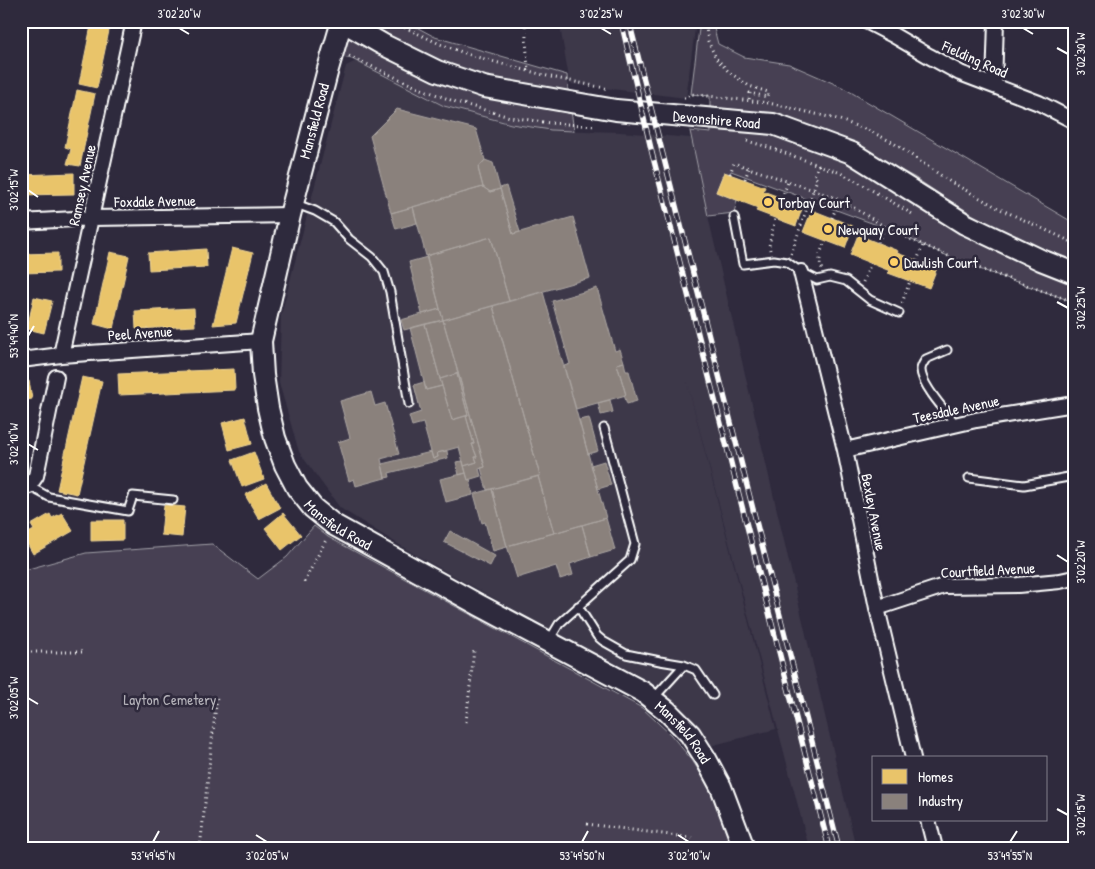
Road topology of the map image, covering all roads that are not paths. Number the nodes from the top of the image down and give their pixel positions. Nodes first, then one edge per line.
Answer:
1 (134, 21) edge
2 (342, 21) edge
3 (866, 21) edge
4 (996, 21) edge
5 (994, 86) junction
6 (1074, 121) edge
7 (292, 209) junction
8 (734, 217) dead end
9 (92, 218) junction
10 (21, 222) edge
11 (801, 272) junction
12 (1074, 273) edge
13 (898, 312) road end
14 (262, 341) junction
15 (947, 350) dead end
16 (61, 355) junction
17 (21, 360) edge
18 (56, 377) dead end
19 (409, 404) dead end
20 (1074, 404) edge
21 (956, 425) junction
22 (604, 428) dead end
23 (845, 450) junction
24 (1074, 476) edge
25 (969, 478) dead end
26 (29, 484) edge
27 (173, 500) dead end
28 (1074, 578) edge
29 (578, 606) junction
30 (877, 608) junction
31 (548, 642) junction
32 (684, 665) junction
33 (713, 695) dead end
34 (652, 699) junction
35 (913, 756) edge
36 (929, 822) edge
37 (744, 848) edge
38 (936, 848) edge

1 - 9 street, Ramsey Avenue
2 - 7 street, Mansfield Road
2 - 12 street, Devonshire Road
3 - 5 street, Fielding Road
4 - 5 street
5 - 6 street, Fielding Road
7 - 9 street, Foxdale Avenue
7 - 14 street, Mansfield Road
7 - 19 lane
8 - 11 lane
9 - 10 street, Foxdale Avenue
9 - 16 street, Ramsey Avenue
11 - 13 lane
11 - 23 street, Bexley Avenue
14 - 16 street, Peel Avenue
14 - 31 street, Mansfield Road
15 - 21 lane
16 - 17 street, Peel Avenue
18 - 26 street
20 - 21 street, Teesdale Avenue
21 - 23 street, Teesdale Avenue
22 - 29 lane
23 - 30 street, Bexley Avenue
24 - 25 lane
26 - 27 lane
28 - 30 street, Courtfield Avenue
29 - 31 lane
29 - 32 lane
30 - 35 street, Bexley Avenue
31 - 34 street, Mansfield Road
32 - 33 lane
32 - 34 lane
34 - 37 street, Mansfield Road
36 - 38 street

